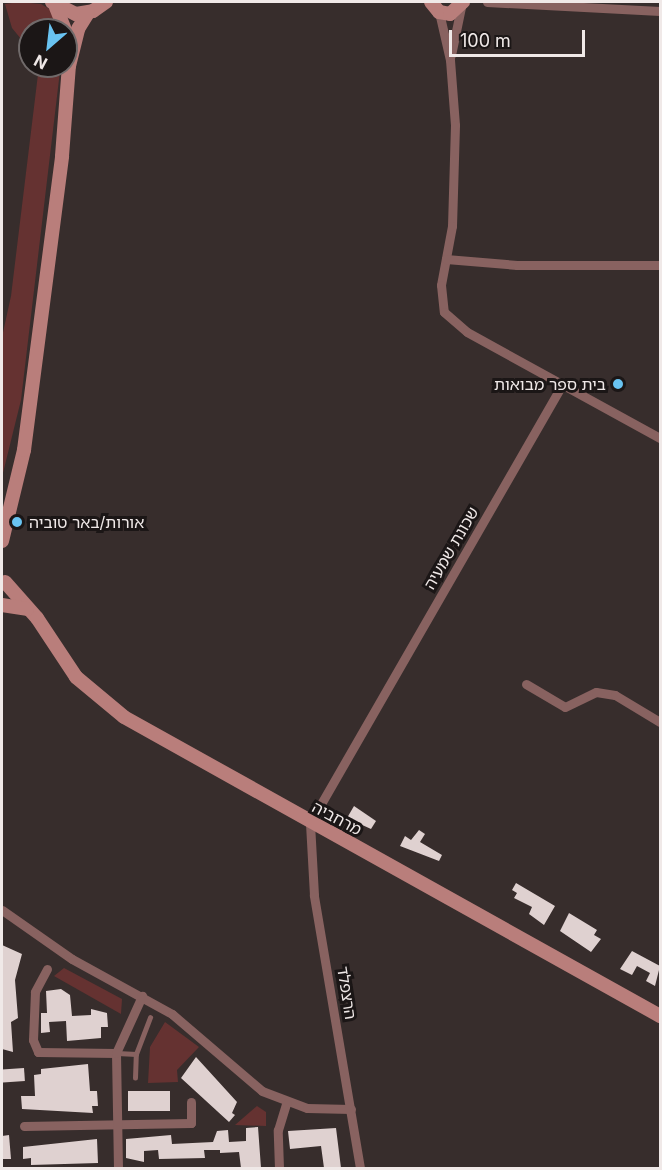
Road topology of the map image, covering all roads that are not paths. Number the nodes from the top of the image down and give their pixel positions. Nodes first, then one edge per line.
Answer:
1 (105, 2) edge
2 (487, 2) edge
3 (54, 3) edge
4 (462, 4) edge
5 (431, 5) edge
6 (660, 11) edge
7 (88, 13) junction
8 (60, 18) edge
9 (78, 29) edge
10 (450, 60) junction
11 (68, 78) edge
12 (446, 259) junction
13 (660, 265) edge
14 (562, 384) junction
15 (660, 438) edge
16 (12, 498) junction
17 (2, 522) edge
18 (2, 541) edge
19 (3, 577) edge
20 (2, 604) edge
21 (32, 611) junction
22 (526, 684) dead end
23 (660, 722) edge
24 (310, 823) junction
25 (2, 910) edge
26 (47, 969) dead end
27 (142, 996) junction
28 (660, 1016) edge
29 (150, 1018) dead end
30 (116, 1053) junction
31 (136, 1054) junction
32 (135, 1078) dead end
33 (191, 1102) dead end
34 (286, 1103) junction
35 (351, 1109) junction
36 (117, 1124) junction
37 (24, 1126) dead end
38 (118, 1168) edge
39 (279, 1168) edge
40 (360, 1168) edge

1 - 7 street
2 - 6 street
3 - 7 street
3 - 8 street
4 - 5 street
4 - 10 street
5 - 10 street
7 - 9 street
10 - 12 street
11 - 16 street
12 - 13 street
12 - 14 street
14 - 15 street
14 - 24 street, שכונת שמעיה
16 - 17 street
16 - 18 street
19 - 20 street
19 - 21 street, מרחביה
20 - 21 street
21 - 24 street, מרחביה
22 - 23 street
24 - 28 street, מרחביה
24 - 35 street, הרצפלד
25 - 27 street
26 - 30 street
27 - 30 street
27 - 34 street
29 - 31 lane
30 - 31 lane
30 - 36 street
31 - 32 lane
33 - 36 street
34 - 35 street
34 - 39 street
35 - 40 street, הרצפלד
36 - 37 street
36 - 38 street

